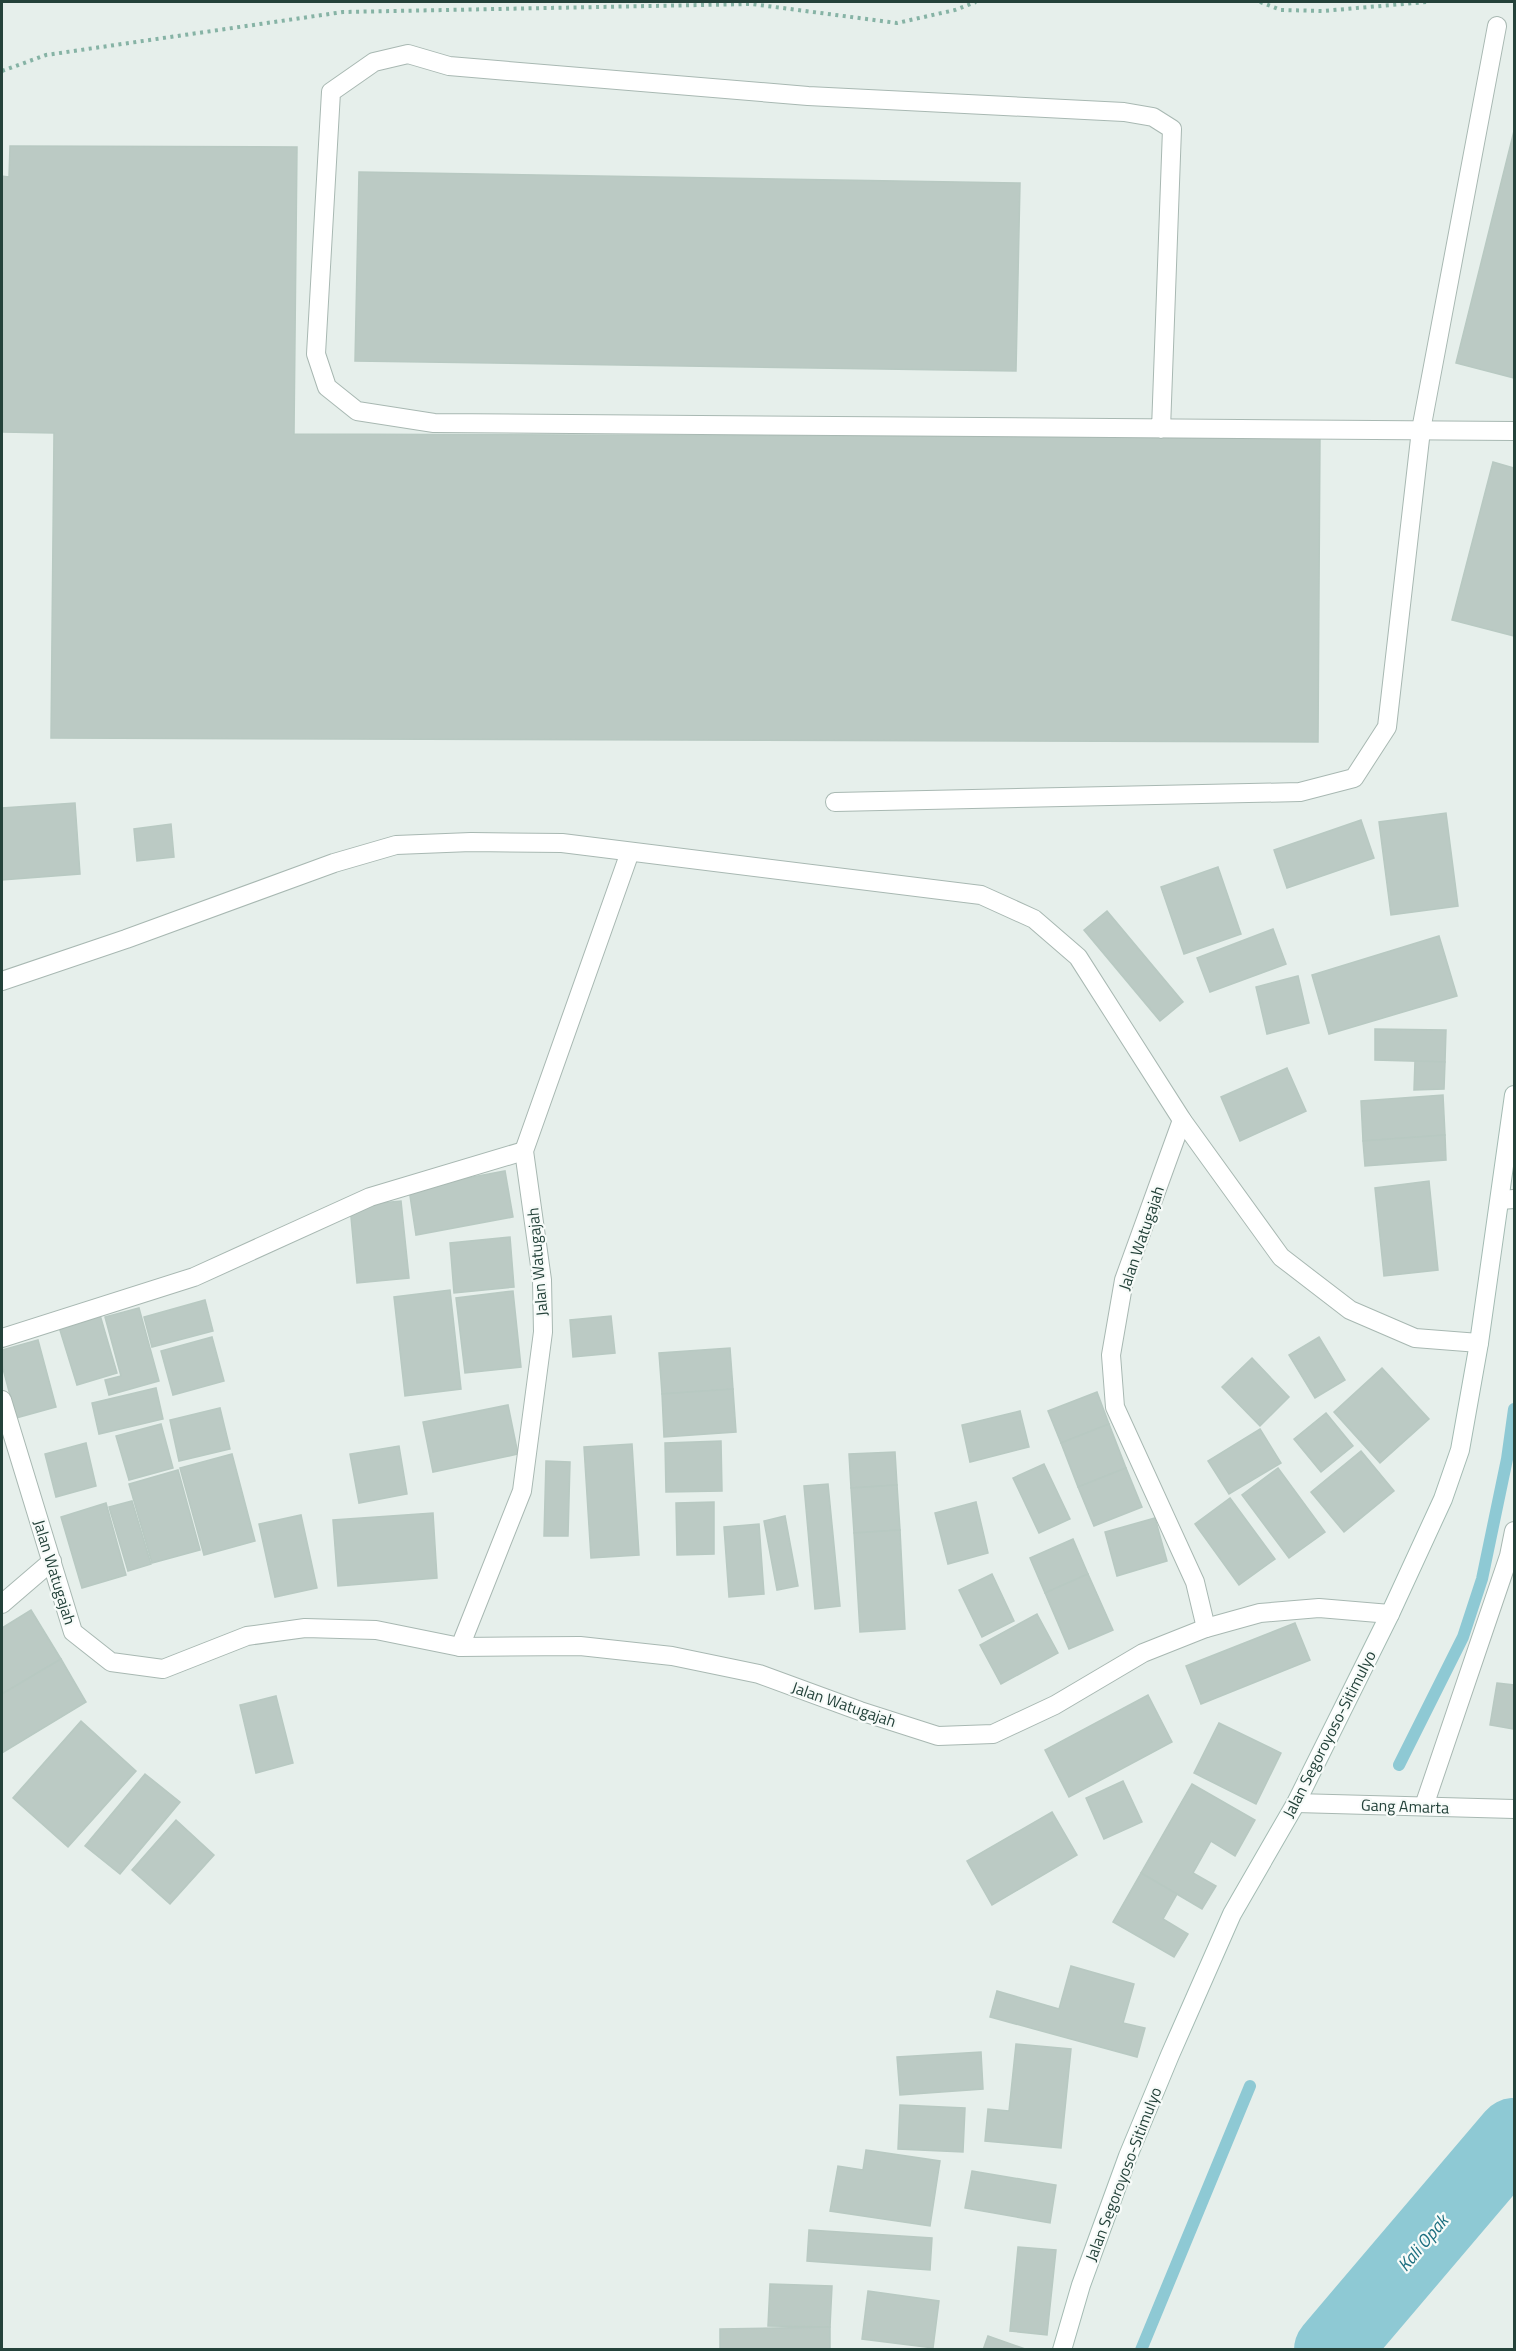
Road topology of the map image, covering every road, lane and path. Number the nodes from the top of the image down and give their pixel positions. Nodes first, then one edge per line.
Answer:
1 (976, 2) edge
2 (1260, 2) edge
3 (1426, 2) edge
4 (1497, 26) dead end
5 (2, 71) edge
6 (1161, 429) junction
7 (1421, 430) junction
8 (1515, 431) edge
9 (835, 802) dead end
10 (630, 852) junction
11 (2, 981) edge
12 (1515, 1095) edge
13 (1182, 1120) junction
14 (524, 1151) junction
15 (1507, 1199) edge
16 (2, 1338) edge
17 (1479, 1343) junction
18 (2, 1400) edge
19 (1515, 1531) edge
20 (52, 1561) junction
21 (2, 1604) edge
22 (1390, 1614) junction
23 (1206, 1628) junction
24 (460, 1647) junction
25 (1296, 1803) junction
26 (1424, 1806) junction
27 (1515, 1809) edge
28 (1062, 2349) edge

1 - 5 path
2 - 3 path
4 - 7 street
6 - 6 street
6 - 7 street
7 - 8 street
7 - 9 street
10 - 11 street
10 - 13 street
10 - 14 street
12 - 15 street, Jalan Segoroyoso-Sitimulyo
13 - 17 street
13 - 23 street, Jalan Watugajah
14 - 16 street
14 - 24 street, Jalan Watugajah
15 - 17 street, Jalan Segoroyoso-Sitimulyo
17 - 22 street, Jalan Segoroyoso-Sitimulyo
18 - 20 street, Jalan Watugajah
19 - 26 street
20 - 21 street
20 - 24 street, Jalan Watugajah
22 - 23 street, Jalan Watugajah
22 - 25 street, Jalan Segoroyoso-Sitimulyo
23 - 24 street, Jalan Watugajah
25 - 26 street, Gang Amarta
25 - 28 street, Jalan Segoroyoso-Sitimulyo
26 - 27 street, Gang Amarta

